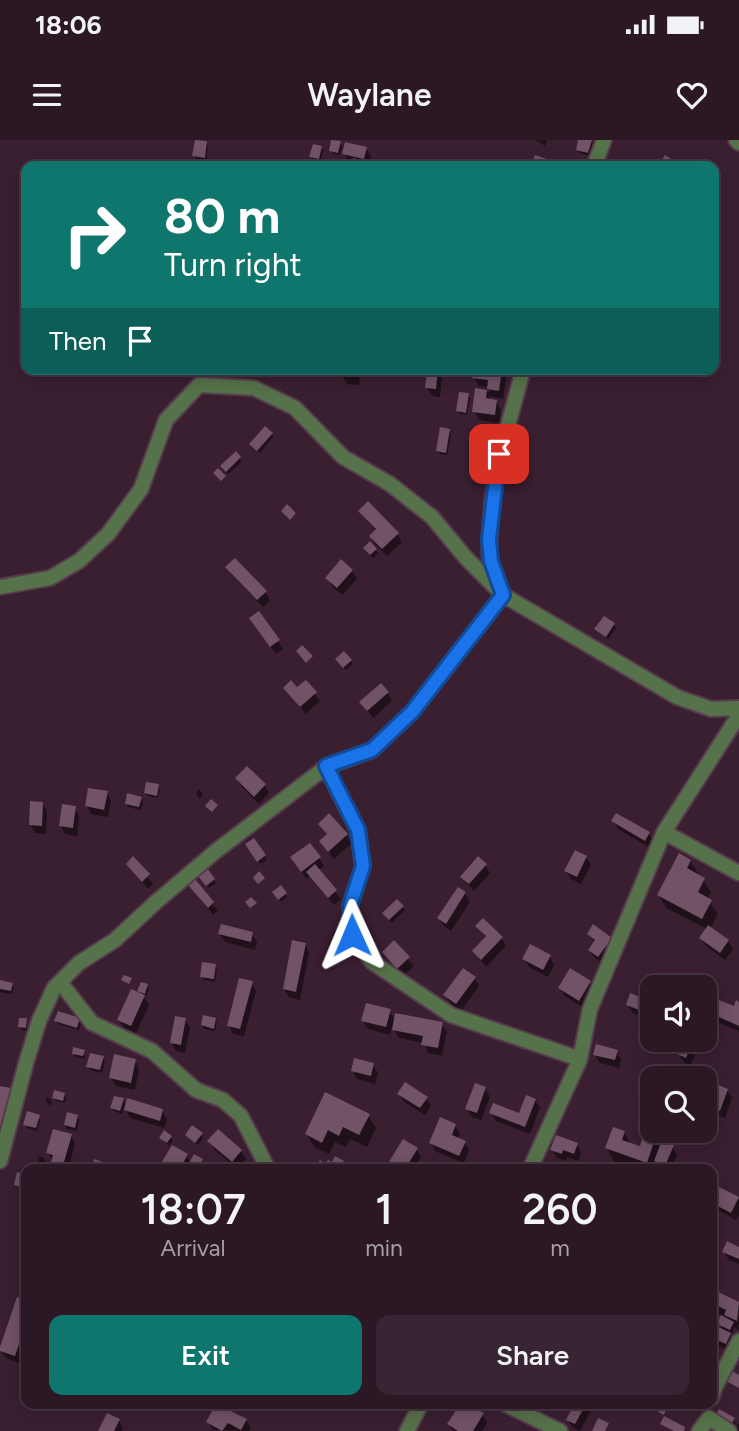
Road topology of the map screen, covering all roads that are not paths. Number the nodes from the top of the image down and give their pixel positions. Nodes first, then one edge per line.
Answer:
1 (604, 140) edge
2 (596, 161) edge
3 (522, 375) edge
4 (0, 587) edge
5 (503, 595) junction
6 (739, 708) edge
7 (739, 715) edge
8 (326, 766) junction
9 (664, 832) junction
10 (739, 873) edge
11 (60, 982) junction
12 (580, 1059) junction
13 (0, 1161) edge
14 (265, 1164) edge
15 (532, 1164) edge
16 (739, 1341) edge
17 (717, 1383) edge
18 (418, 1409) edge
19 (515, 1409) edge
20 (710, 1411) edge
21 (407, 1431) edge
22 (560, 1431) edge
23 (699, 1431) edge
24 (729, 1431) edge

1 - 2 street
3 - 5 street
4 - 5 street
5 - 6 street
5 - 8 street
7 - 9 street
8 - 11 street
8 - 12 street
9 - 10 street
9 - 12 street
11 - 13 street
11 - 14 street
12 - 15 street
16 - 17 street
18 - 21 street
19 - 22 street
20 - 23 street
20 - 24 street

